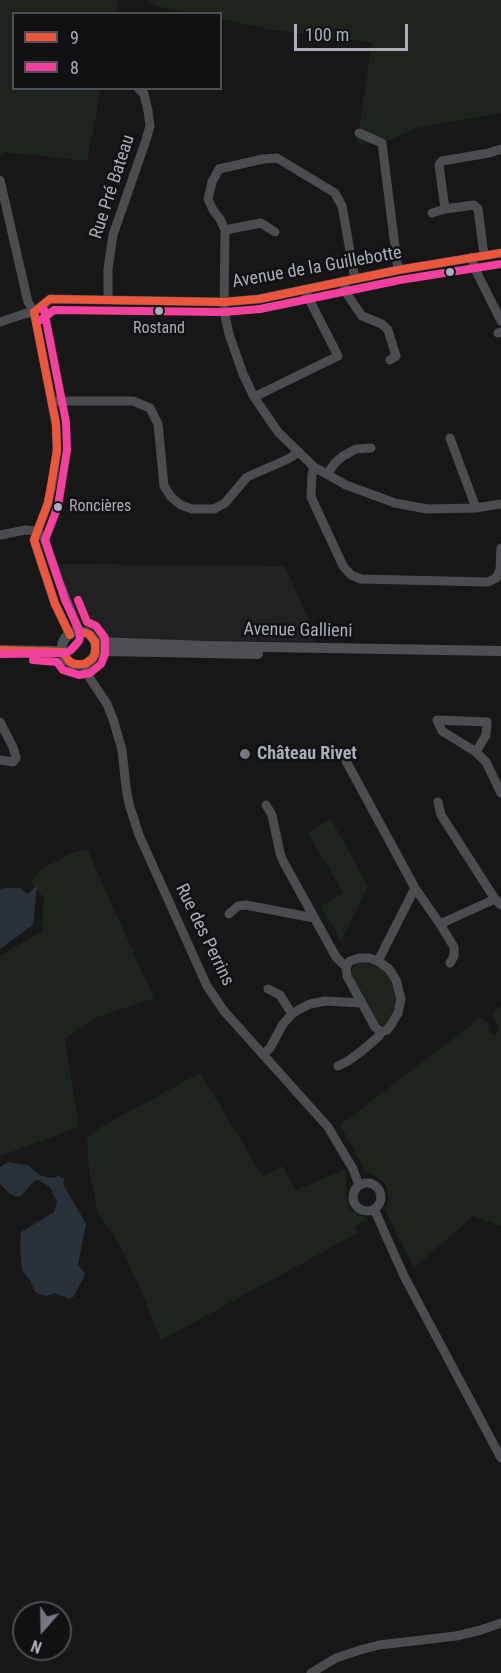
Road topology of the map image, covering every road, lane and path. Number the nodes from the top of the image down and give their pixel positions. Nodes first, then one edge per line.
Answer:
1 (140, 90) edge
2 (359, 133) dead end
3 (501, 149) edge
4 (0, 180) edge
5 (445, 209) junction
6 (432, 213) dead end
7 (225, 230) junction
8 (275, 232) dead end
9 (501, 253) edge
10 (484, 255) junction
11 (472, 257) junction
12 (398, 270) junction
13 (355, 279) junction
14 (343, 280) junction
15 (304, 289) junction
16 (108, 299) junction
17 (224, 302) junction
18 (34, 312) junction
19 (501, 321) edge
20 (0, 322) edge
21 (390, 360) dead end
22 (254, 397) junction
23 (52, 401) junction
24 (450, 438) dead end
25 (371, 448) dead end
26 (298, 452) junction
27 (314, 467) junction
28 (327, 474) junction
29 (501, 504) edge
30 (476, 508) junction
31 (37, 531) junction
32 (0, 535) edge
33 (501, 548) edge
34 (69, 640) junction
35 (0, 644) edge
36 (95, 648) junction
37 (0, 650) edge
38 (501, 651) edge
39 (501, 658) edge
40 (85, 664) junction
41 (0, 722) edge
42 (476, 752) junction
43 (0, 760) edge
44 (346, 761) dead end
45 (501, 793) edge
46 (438, 802) dead end
47 (266, 805) dead end
48 (415, 888) junction
49 (500, 903) edge
50 (229, 914) dead end
51 (314, 918) junction
52 (440, 924) junction
53 (378, 961) junction
54 (450, 963) dead end
55 (346, 967) junction
56 (268, 989) dead end
57 (361, 1003) junction
58 (292, 1014) junction
59 (381, 1032) junction
60 (263, 1055) junction
61 (338, 1066) dead end
62 (359, 1185) junction
63 (374, 1209) junction
64 (501, 1458) edge
65 (501, 1623) edge
66 (310, 1673) edge

1 - 16 street, Rue Pré Bateau
2 - 12 street
3 - 5 street
4 - 18 street
5 - 6 street
5 - 10 street
7 - 8 street
7 - 13 street
7 - 17 street
9 - 10 street, Avenue de la Guillebotte
10 - 11 street, Avenue de la Guillebotte
11 - 12 street, Avenue de la Guillebotte
11 - 19 street
12 - 13 street, Avenue de la Guillebotte
13 - 14 street, Avenue de la Guillebotte
14 - 15 street, Avenue de la Guillebotte
14 - 21 street
15 - 17 street, Avenue de la Guillebotte
15 - 22 street
16 - 17 street, Avenue de la Guillebotte
16 - 18 street, Avenue de la Guillebotte
17 - 22 street
18 - 20 street, Avenue de la Guillebotte
18 - 23 street
22 - 26 street
23 - 26 street
23 - 31 street
24 - 30 street
25 - 28 street
26 - 27 street
27 - 28 street
27 - 33 street
28 - 30 street
29 - 30 street
31 - 32 street
31 - 34 street
34 - 35 main road
34 - 36 main road
34 - 37 main road
34 - 40 main road
36 - 38 main road, Avenue Gallieni
36 - 39 main road, Avenue Gallieni
36 - 40 main road
40 - 60 street, Rue des Perrins
41 - 43 street
42 - 42 street
42 - 45 street
44 - 48 street
46 - 49 street
47 - 51 street
48 - 52 street
48 - 53 street
49 - 52 street
50 - 51 street
51 - 55 street
52 - 54 street
53 - 55 street
53 - 59 street
55 - 57 street
56 - 58 street
57 - 58 street
57 - 59 street
58 - 60 street
59 - 61 street
60 - 62 street, Rue des Perrins
62 - 63 street
62 - 63 street
63 - 64 street
65 - 66 street

